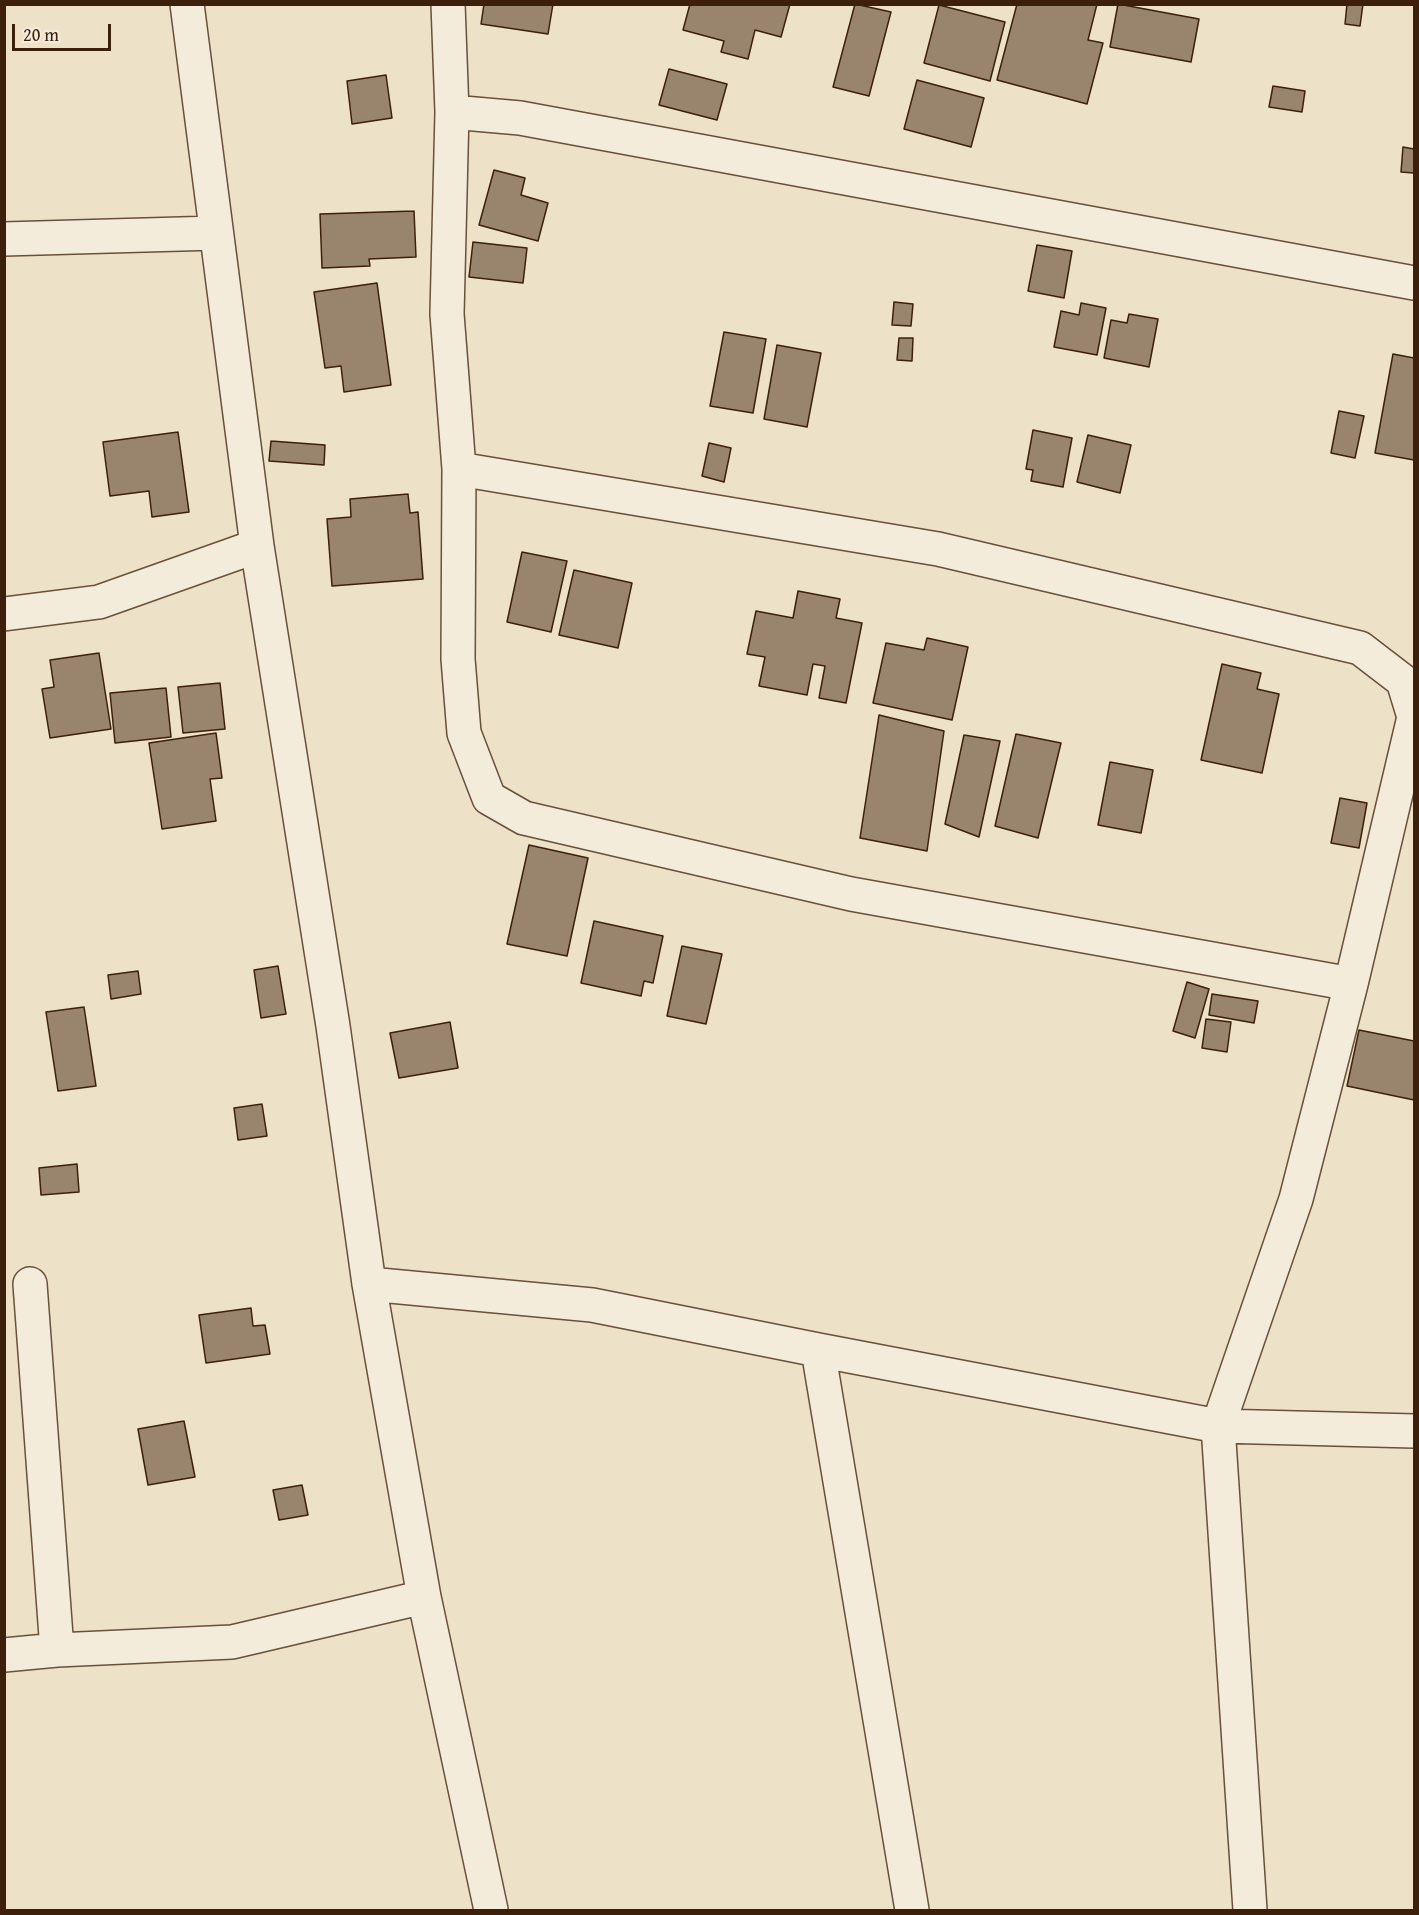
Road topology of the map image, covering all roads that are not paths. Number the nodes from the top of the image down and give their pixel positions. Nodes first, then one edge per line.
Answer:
1 (187, 4) edge
2 (448, 4) edge
3 (452, 112) junction
4 (216, 233) junction
5 (4, 239) edge
6 (1414, 283) edge
7 (459, 469) junction
8 (257, 546) junction
9 (4, 614) edge
10 (1351, 984) junction
11 (30, 1284) dead end
12 (369, 1284) junction
13 (818, 1350) junction
14 (1218, 1426) junction
15 (1414, 1431) edge
16 (424, 1597) junction
17 (57, 1650) junction
18 (4, 1655) edge
19 (491, 1911) edge
20 (912, 1911) edge
21 (1250, 1911) edge

1 - 4 street
2 - 3 street
3 - 6 street
3 - 7 street
4 - 5 street
4 - 8 street
7 - 10 street
7 - 10 street
8 - 9 street
8 - 12 street
10 - 14 street
11 - 17 street
12 - 13 street
12 - 16 street
13 - 14 street
13 - 20 street
14 - 15 street
14 - 21 street
16 - 17 street
16 - 19 street
17 - 18 street

